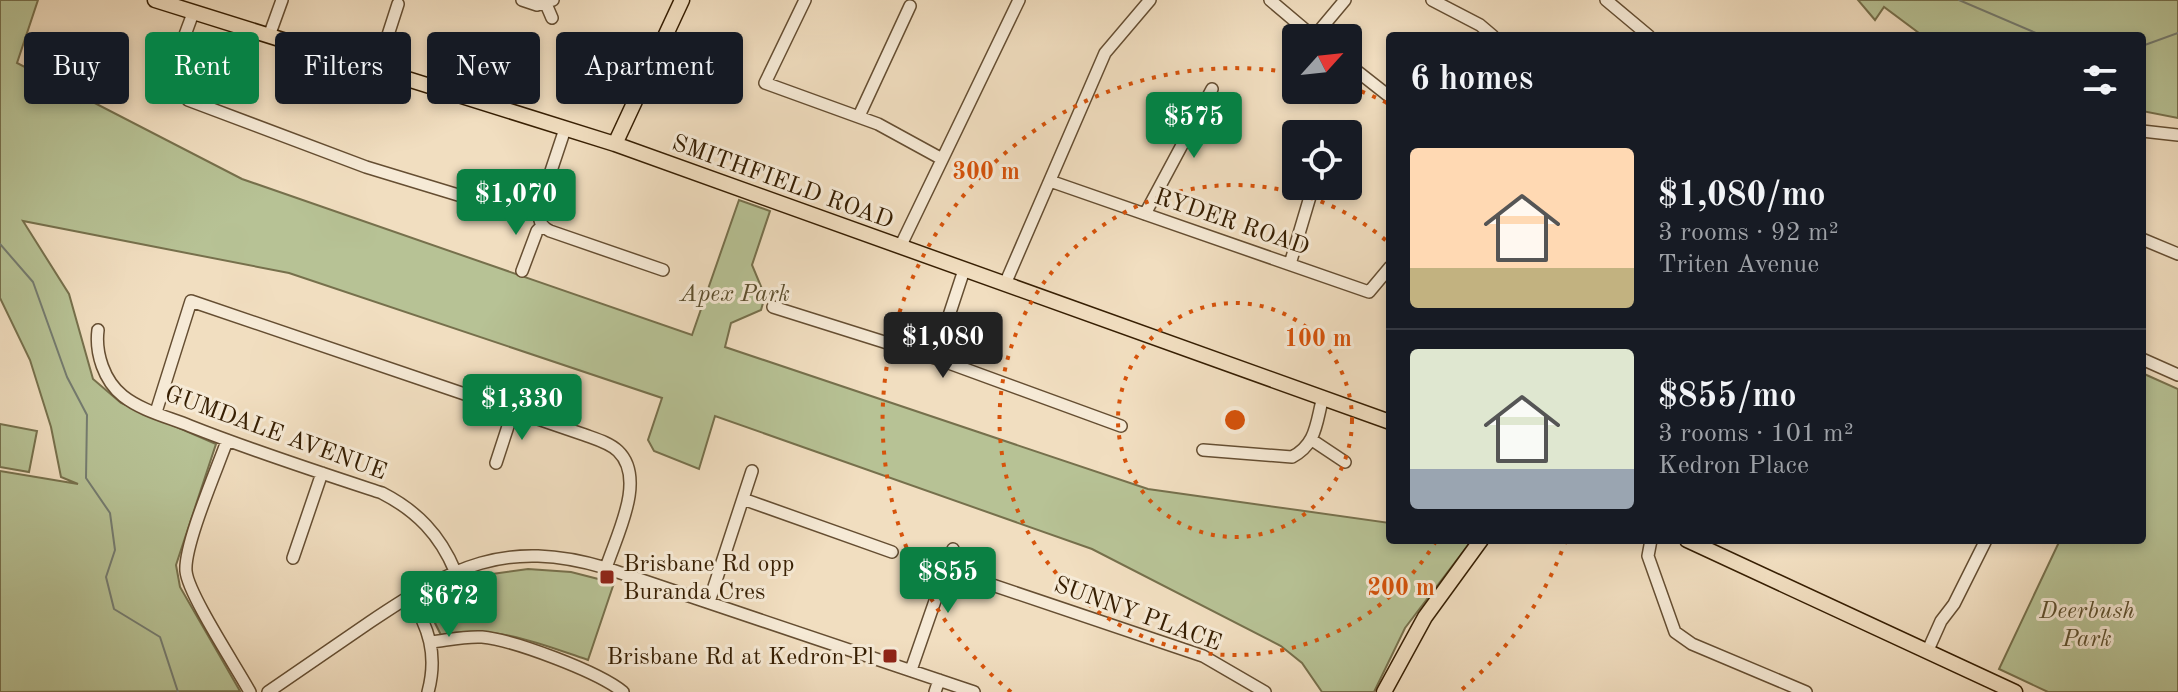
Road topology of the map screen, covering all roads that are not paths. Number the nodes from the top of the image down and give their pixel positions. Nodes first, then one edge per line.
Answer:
1 (155, 0) edge
2 (282, 0) edge
3 (522, 0) edge
4 (682, 0) edge
5 (805, 0) edge
6 (1019, 0) edge
7 (1150, 0) edge
8 (1270, 0) edge
9 (1345, 0) edge
10 (1432, 0) edge
11 (1607, 0) edge
12 (550, 2) edge
13 (398, 4) dead end
14 (910, 6) dead end
15 (193, 13) junction
16 (552, 18) dead end
17 (1298, 24) edge
18 (1325, 24) edge
19 (389, 32) edge
20 (1488, 32) edge
21 (1644, 32) edge
22 (269, 36) junction
23 (275, 38) edge
24 (1362, 75) edge
25 (411, 80) edge
26 (1212, 89) dead end
27 (1386, 94) edge
28 (859, 116) junction
29 (565, 129) junction
30 (2146, 131) edge
31 (2178, 135) edge
32 (615, 144) junction
33 (942, 159) junction
34 (1050, 181) junction
35 (468, 198) dead end
36 (1309, 200) edge
37 (1145, 214) junction
38 (542, 226) junction
39 (2146, 241) edge
40 (900, 247) junction
41 (2178, 254) edge
42 (1290, 264) junction
43 (663, 270) dead end
44 (964, 270) junction
45 (522, 271) dead end
46 (1386, 272) edge
47 (1005, 284) junction
48 (773, 307) dead end
49 (98, 330) dead end
50 (935, 358) junction
51 (2146, 361) edge
52 (2178, 375) edge
53 (1323, 397) junction
54 (513, 411) junction
55 (156, 412) junction
56 (1386, 421) edge
57 (1121, 426) dead end
58 (1312, 440) junction
59 (227, 441) junction
60 (1203, 450) dead end
61 (1345, 462) dead end
62 (496, 463) dead end
63 (752, 471) dead end
64 (322, 473) junction
65 (743, 499) junction
66 (1478, 544) edge
67 (1650, 544) edge
68 (1696, 544) edge
69 (1984, 544) edge
70 (953, 549) dead end
71 (892, 552) dead end
72 (293, 558) dead end
73 (606, 568) junction
74 (945, 569) junction
75 (455, 571) junction
76 (409, 596) junction
77 (709, 602) junction
78 (431, 642) junction
79 (1928, 650) junction
80 (911, 670) junction
81 (937, 686) edge
82 (250, 692) edge
83 (268, 692) edge
84 (428, 692) edge
85 (623, 692) edge
86 (974, 692) edge
87 (1265, 692) edge
88 (1384, 692) edge
89 (1806, 692) edge
90 (2015, 692) edge

1 - 15 main road, SMITHFIELD ROAD
2 - 22 street
3 - 12 street
4 - 32 main road
5 - 28 street
6 - 33 street
7 - 34 street
8 - 17 street
9 - 18 street
10 - 20 street
11 - 21 street
12 - 16 street
13 - 19 street
14 - 28 street
15 - 22 main road, SMITHFIELD ROAD
15 - 35 street
22 - 23 main road, SMITHFIELD ROAD
24 - 27 street
25 - 29 main road, SMITHFIELD ROAD
26 - 37 street
28 - 33 street
29 - 32 main road, SMITHFIELD ROAD
29 - 38 street
30 - 31 street
32 - 40 main road, SMITHFIELD ROAD
33 - 40 street
34 - 37 street, RYDER ROAD
34 - 47 street
36 - 42 street
37 - 42 street, RYDER ROAD
38 - 43 street
38 - 45 street
39 - 41 street
40 - 44 main road, SMITHFIELD ROAD
42 - 46 street, RYDER ROAD
44 - 47 main road, SMITHFIELD ROAD
44 - 50 street
47 - 53 main road, SMITHFIELD ROAD
48 - 50 street
49 - 55 street, GUMDALE AVENUE
50 - 57 street
51 - 52 street
53 - 56 main road, SMITHFIELD ROAD
53 - 58 street
54 - 55 street
54 - 62 street
54 - 73 street
55 - 59 street, GUMDALE AVENUE
58 - 60 street
58 - 61 street
59 - 64 street, GUMDALE AVENUE
59 - 82 street
63 - 65 street
64 - 72 street
64 - 75 street, GUMDALE AVENUE
65 - 71 street
65 - 77 street
66 - 88 main road
67 - 89 street
68 - 79 main road
69 - 79 street
70 - 74 street
73 - 75 street
73 - 77 street
74 - 80 street
74 - 87 street, SUNNY PLACE
75 - 76 street
76 - 78 street
76 - 83 street
77 - 80 street
78 - 84 street
78 - 85 street
79 - 90 main road
80 - 81 street
81 - 86 street

